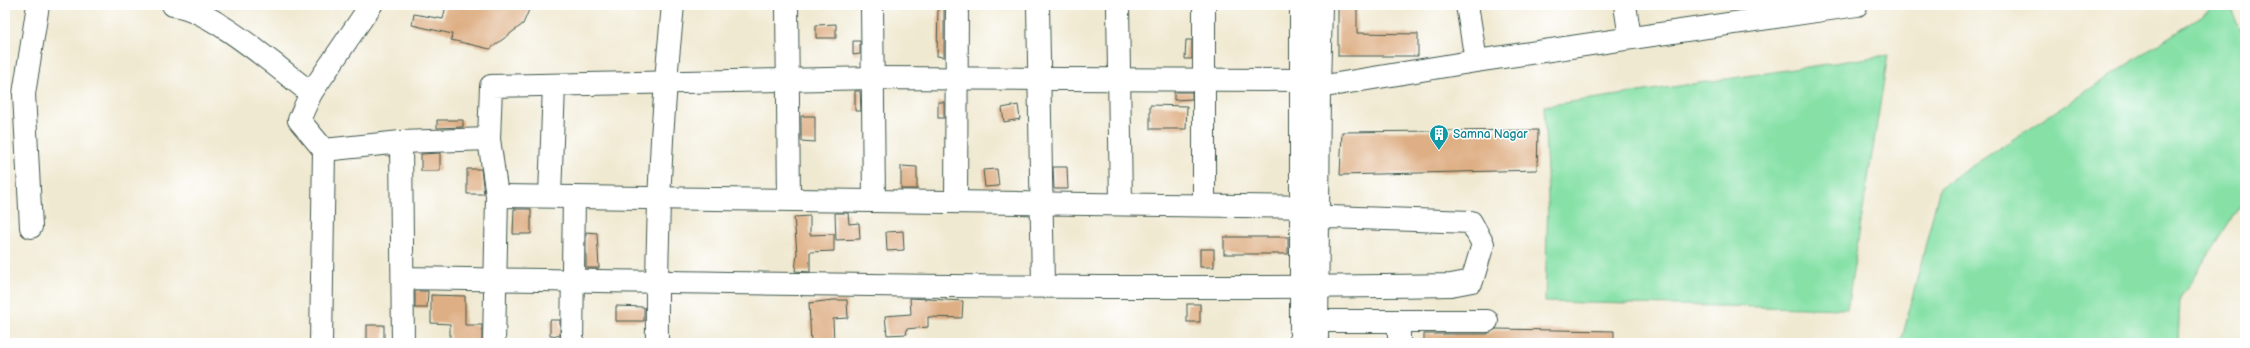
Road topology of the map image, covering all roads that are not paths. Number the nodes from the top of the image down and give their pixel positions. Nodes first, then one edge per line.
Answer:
1 (38, 5) edge
2 (173, 5) edge
3 (371, 5) edge
4 (673, 5) edge
5 (787, 5) edge
6 (872, 5) edge
7 (957, 5) edge
8 (1038, 5) edge
9 (1118, 5) edge
10 (1204, 5) edge
11 (1301, 5) edge
12 (1321, 5) edge
13 (1467, 5) edge
14 (1625, 5) edge
15 (1857, 5) edge
16 (1780, 11) edge
17 (1630, 38) junction
18 (1476, 61) junction
19 (873, 78) junction
20 (956, 78) junction
21 (1119, 79) junction
22 (786, 80) junction
23 (1038, 80) junction
24 (1204, 81) junction
25 (665, 82) junction
26 (554, 85) junction
27 (1307, 86) junction
28 (311, 93) junction
29 (489, 139) junction
30 (401, 142) junction
31 (324, 150) junction
32 (497, 196) junction
33 (550, 196) junction
34 (574, 196) junction
35 (658, 198) junction
36 (789, 199) junction
37 (874, 201) junction
38 (956, 202) junction
39 (1042, 203) junction
40 (1121, 204) junction
41 (1204, 205) junction
42 (1312, 211) junction
43 (31, 227) dead end
44 (403, 278) junction
45 (496, 279) junction
46 (573, 282) junction
47 (656, 282) junction
48 (1043, 285) junction
49 (1309, 287) junction
50 (1317, 321) junction
51 (1399, 321) junction
52 (1487, 321) dead end
53 (320, 343) edge
54 (403, 343) edge
55 (494, 343) edge
56 (572, 343) edge
57 (657, 343) edge
58 (1301, 343) edge
59 (1317, 343) edge
60 (1399, 343) edge

1 - 43 street
2 - 28 street
3 - 28 street
4 - 25 street
5 - 22 street
6 - 19 street
7 - 20 street
8 - 23 street
9 - 21 street
10 - 24 street
11 - 27 street
12 - 27 street
13 - 18 street
14 - 17 street
15 - 16 street
16 - 17 street
17 - 18 street
18 - 27 street
19 - 20 street
19 - 22 street
19 - 37 street
20 - 23 street
20 - 38 street
21 - 23 street
21 - 24 street
21 - 40 street
22 - 25 street
22 - 36 street
23 - 39 street
24 - 27 street
24 - 41 street
25 - 26 street
25 - 35 street
26 - 29 street
26 - 33 street
27 - 42 street
28 - 31 street
29 - 30 street
29 - 32 street
30 - 31 street
30 - 44 street
31 - 53 street
32 - 33 street
32 - 45 street
33 - 34 street
34 - 35 street
34 - 46 street
35 - 36 street
35 - 47 street
36 - 37 street
37 - 38 street
38 - 39 street
39 - 40 street
39 - 48 street
40 - 41 street
41 - 42 street
42 - 49 street
42 - 49 street
44 - 45 street
44 - 54 street
45 - 46 street
45 - 55 street
46 - 47 street
46 - 56 street
47 - 48 street
47 - 57 street
48 - 49 street
49 - 50 street
49 - 58 street
50 - 51 street
50 - 59 street
51 - 52 street
51 - 60 street

